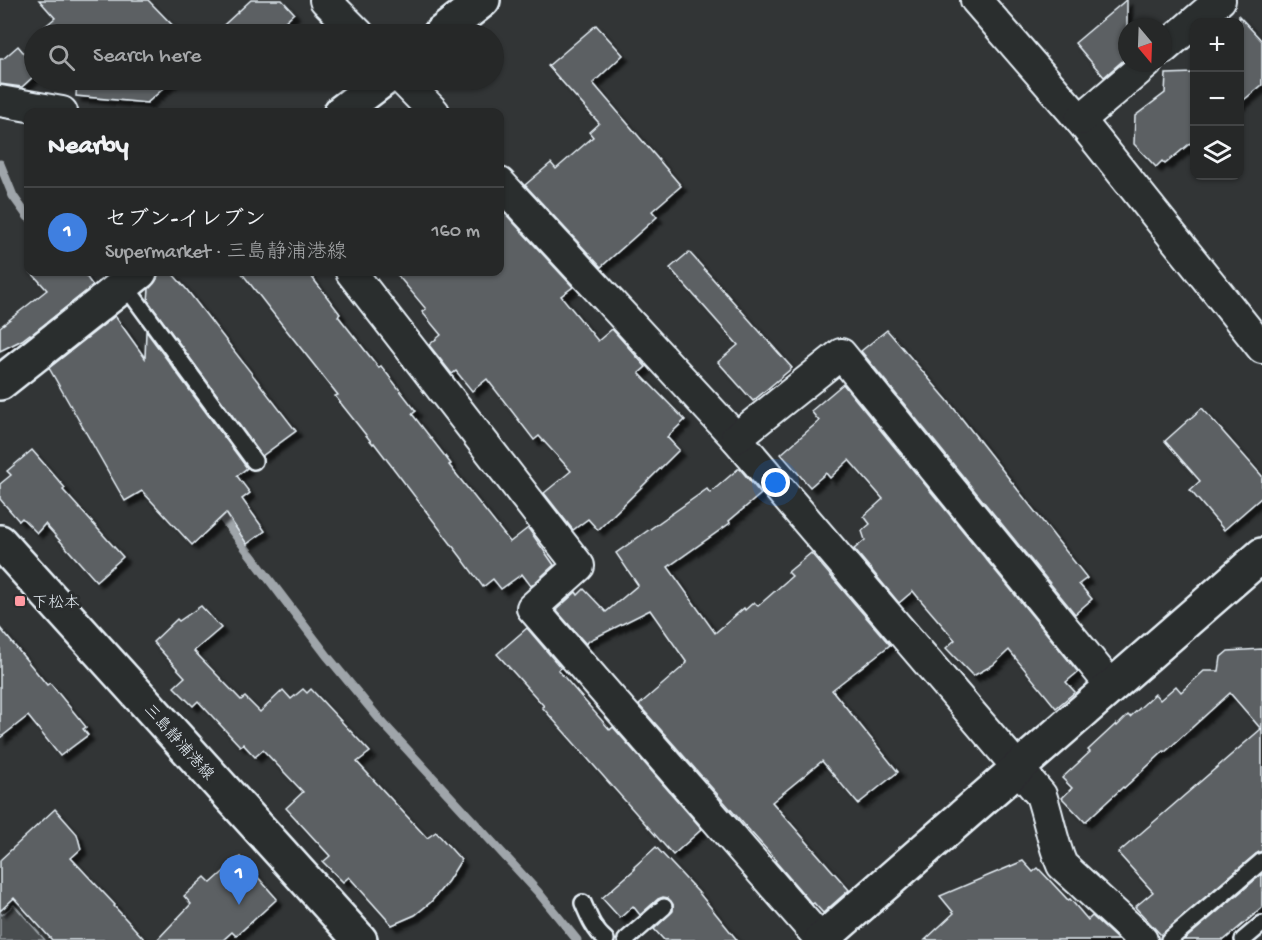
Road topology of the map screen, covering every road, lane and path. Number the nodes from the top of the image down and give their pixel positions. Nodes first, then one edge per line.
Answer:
1 (325, 0) edge
2 (483, 0) edge
3 (976, 0) edge
4 (1220, 0) edge
5 (349, 24) edge
6 (453, 24) edge
7 (1172, 41) edge
8 (1136, 72) edge
9 (370, 90) edge
10 (413, 90) edge
11 (0, 101) edge
12 (39, 108) edge
13 (346, 108) edge
14 (430, 108) edge
15 (1080, 120) junction
16 (504, 187) edge
17 (354, 276) edge
18 (132, 278) edge
19 (1262, 348) edge
20 (0, 383) edge
21 (736, 438) junction
22 (254, 461) dead end
23 (0, 542) edge
24 (1262, 555) edge
25 (1112, 687) junction
26 (1019, 769) junction
27 (1262, 861) edge
28 (583, 903) dead end
29 (664, 907) dead end
30 (1262, 924) edge
31 (360, 940) edge
32 (606, 940) edge
33 (626, 940) edge
34 (821, 940) edge
35 (1142, 940) edge
36 (1169, 940) edge
37 (1243, 940) edge

1 - 5 street
2 - 6 street
3 - 15 street
4 - 7 street
8 - 15 street
9 - 13 street
10 - 14 street
11 - 12 street
15 - 19 street
16 - 21 street
17 - 34 street
18 - 20 street
18 - 22 lane
21 - 25 street
21 - 26 street
23 - 31 street, 三島静浦港線
24 - 25 street
25 - 26 street
26 - 34 street
26 - 35 street
27 - 36 lane
28 - 32 lane
29 - 33 lane
30 - 37 lane

